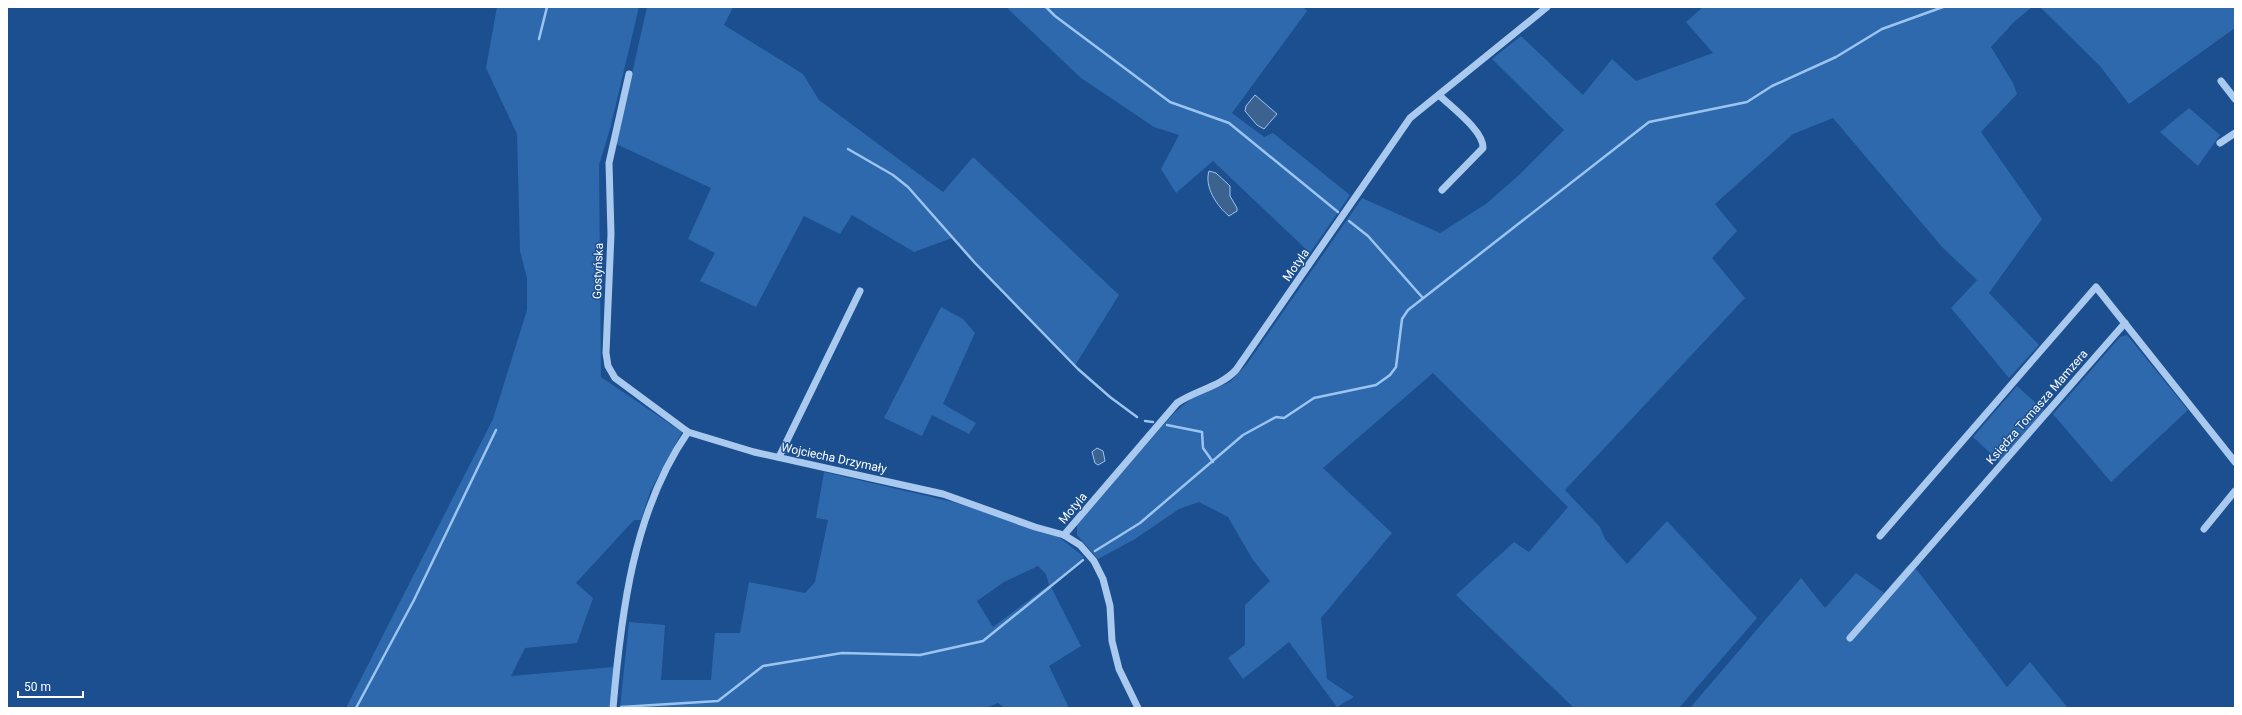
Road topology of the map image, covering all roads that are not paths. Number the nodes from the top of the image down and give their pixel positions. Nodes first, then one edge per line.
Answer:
1 (1547, 7) edge
2 (629, 74) dead end
3 (2221, 81) dead end
4 (1440, 95) junction
5 (2235, 100) edge
6 (2235, 132) edge
7 (2220, 143) dead end
8 (1442, 190) dead end
9 (860, 291) dead end
10 (2124, 324) junction
11 (688, 432) junction
12 (779, 457) junction
13 (2235, 462) edge
14 (2235, 491) edge
15 (2204, 528) dead end
16 (1064, 535) junction
17 (1880, 536) dead end
18 (1850, 638) dead end
19 (613, 708) edge
20 (1138, 708) edge

1 - 4 street, Motyla
2 - 11 street, Gostyńska
3 - 5 street
4 - 8 street
4 - 16 street, Motyla
6 - 7 street
9 - 12 street
10 - 13 street
10 - 17 street
10 - 18 street, Księdza Tomasza Mamzera
11 - 12 street, Wojciecha Drzymały
11 - 19 street
12 - 16 street, Wojciecha Drzymały
14 - 15 street
16 - 20 street, Wojciecha Drzymały

